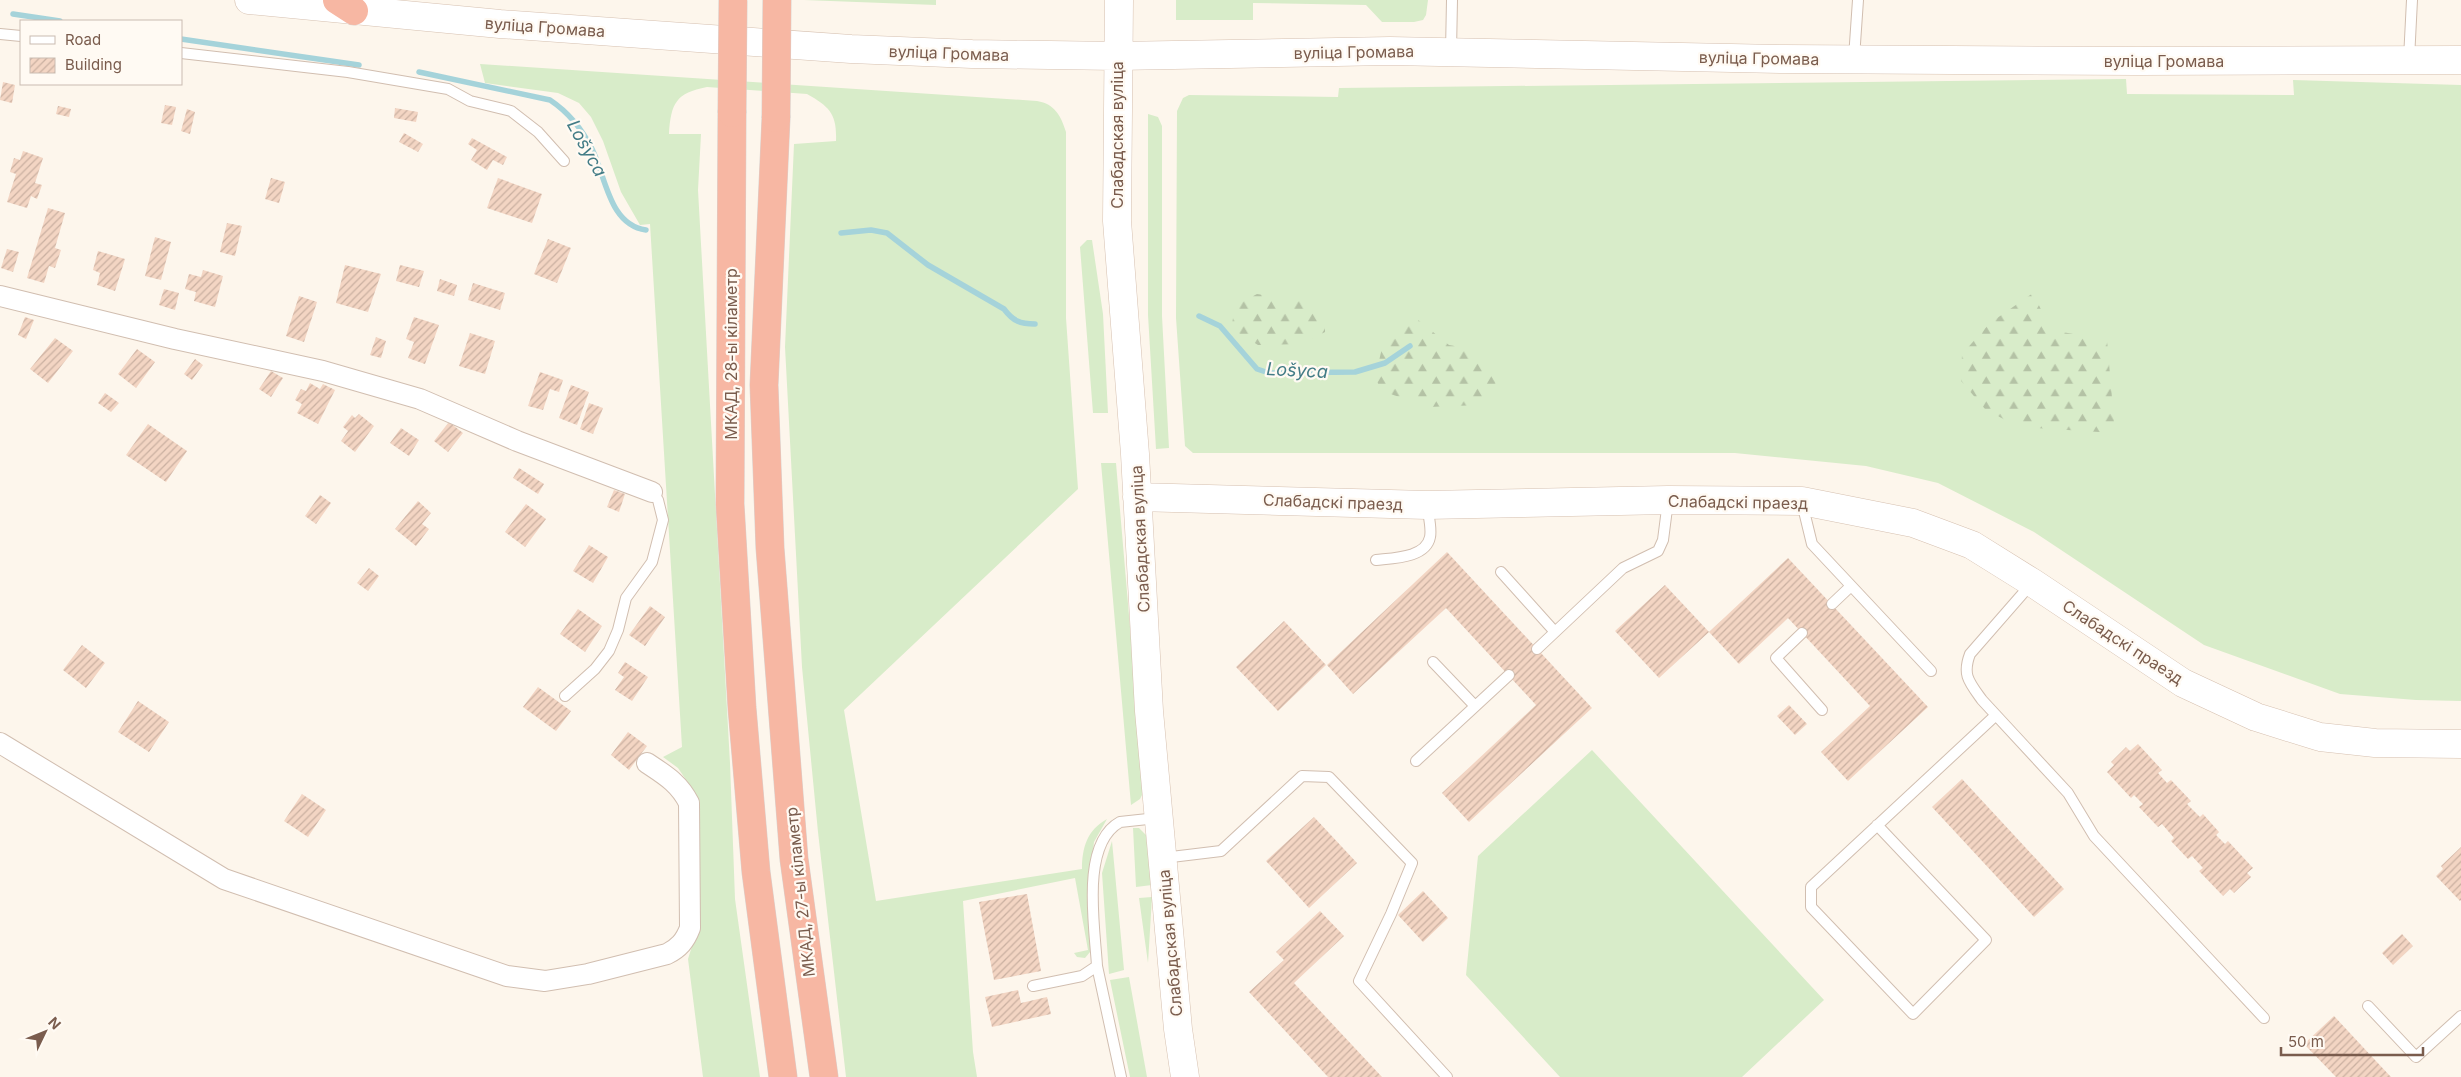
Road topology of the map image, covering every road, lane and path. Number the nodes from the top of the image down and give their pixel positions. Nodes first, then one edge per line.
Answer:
1 (249, 0) edge
2 (733, 0) edge
3 (777, 0) edge
4 (1119, 0) edge
5 (1452, 0) edge
6 (1858, 0) edge
7 (2412, 0) edge
8 (346, 5) edge
9 (0, 34) edge
10 (20, 36) edge
11 (1451, 52) junction
12 (182, 54) edge
13 (1117, 56) junction
14 (1854, 59) junction
15 (2408, 60) junction
16 (2461, 60) edge
17 (564, 161) dead end
18 (0, 296) edge
19 (652, 492) joint
20 (1137, 497) junction
21 (1668, 500) junction
22 (1802, 501) junction
23 (1427, 505) junction
24 (1376, 560) dead end
25 (1501, 572) dead end
26 (2033, 582) junction
27 (1851, 586) junction
28 (1832, 604) dead end
29 (1555, 632) junction
30 (1802, 633) dead end
31 (1537, 649) dead end
32 (1434, 662) dead end
33 (1931, 671) dead end
34 (1509, 675) dead end
35 (565, 696) dead end
36 (1475, 706) junction
37 (782, 707) joint
38 (1822, 710) dead end
39 (1996, 715) junction
40 (0, 743) edge
41 (2461, 744) edge
42 (1416, 761) dead end
43 (647, 763) dead end
44 (1157, 818) junction
45 (1877, 825) junction
46 (1162, 858) junction
47 (1097, 966) junction
48 (1033, 986) dead end
49 (2368, 1006) dead end
50 (2461, 1016) edge
51 (2264, 1018) dead end
52 (783, 1077) edge
53 (824, 1077) edge
54 (1121, 1077) edge
55 (1185, 1077) edge
56 (1447, 1077) edge

1 - 8 main road, вуліца Громава
2 - 52 highway, МКАД, 28-ы кіламетр, bridge
3 - 37 highway, МКАД, 28-ы кіламетр, bridge
4 - 13 main road, Слабадская вуліца
5 - 11 lane
6 - 14 lane
7 - 15 lane
8 - 13 main road, вуліца Громава
9 - 10 lane
11 - 13 main road, вуліца Громава
11 - 14 main road, вуліца Громава
12 - 17 lane
13 - 20 main road, Слабадская вуліца
14 - 15 main road, вуліца Громава
15 - 16 main road, вуліца Громава
18 - 19 street
19 - 35 lane
20 - 23 main road, Слабадскі праезд
20 - 44 main road, Слабадская вуліца
21 - 22 main road, Слабадскі праезд
21 - 23 main road, Слабадскі праезд
21 - 29 lane
22 - 26 main road, Слабадскі праезд
22 - 27 lane
23 - 24 lane
25 - 29 lane
26 - 39 lane
26 - 41 main road, Слабадскі праезд
27 - 28 lane
27 - 33 lane
29 - 31 lane
30 - 38 lane
32 - 36 lane
34 - 36 lane
36 - 42 lane
37 - 53 highway, МКАД, 27-ы кіламетр
39 - 45 lane
39 - 51 lane
40 - 43 street
44 - 46 main road, Слабадская вуліца
44 - 47 lane
45 - 45 lane
46 - 55 main road, Слабадская вуліца
46 - 56 lane
47 - 48 lane
47 - 54 lane
49 - 50 lane

